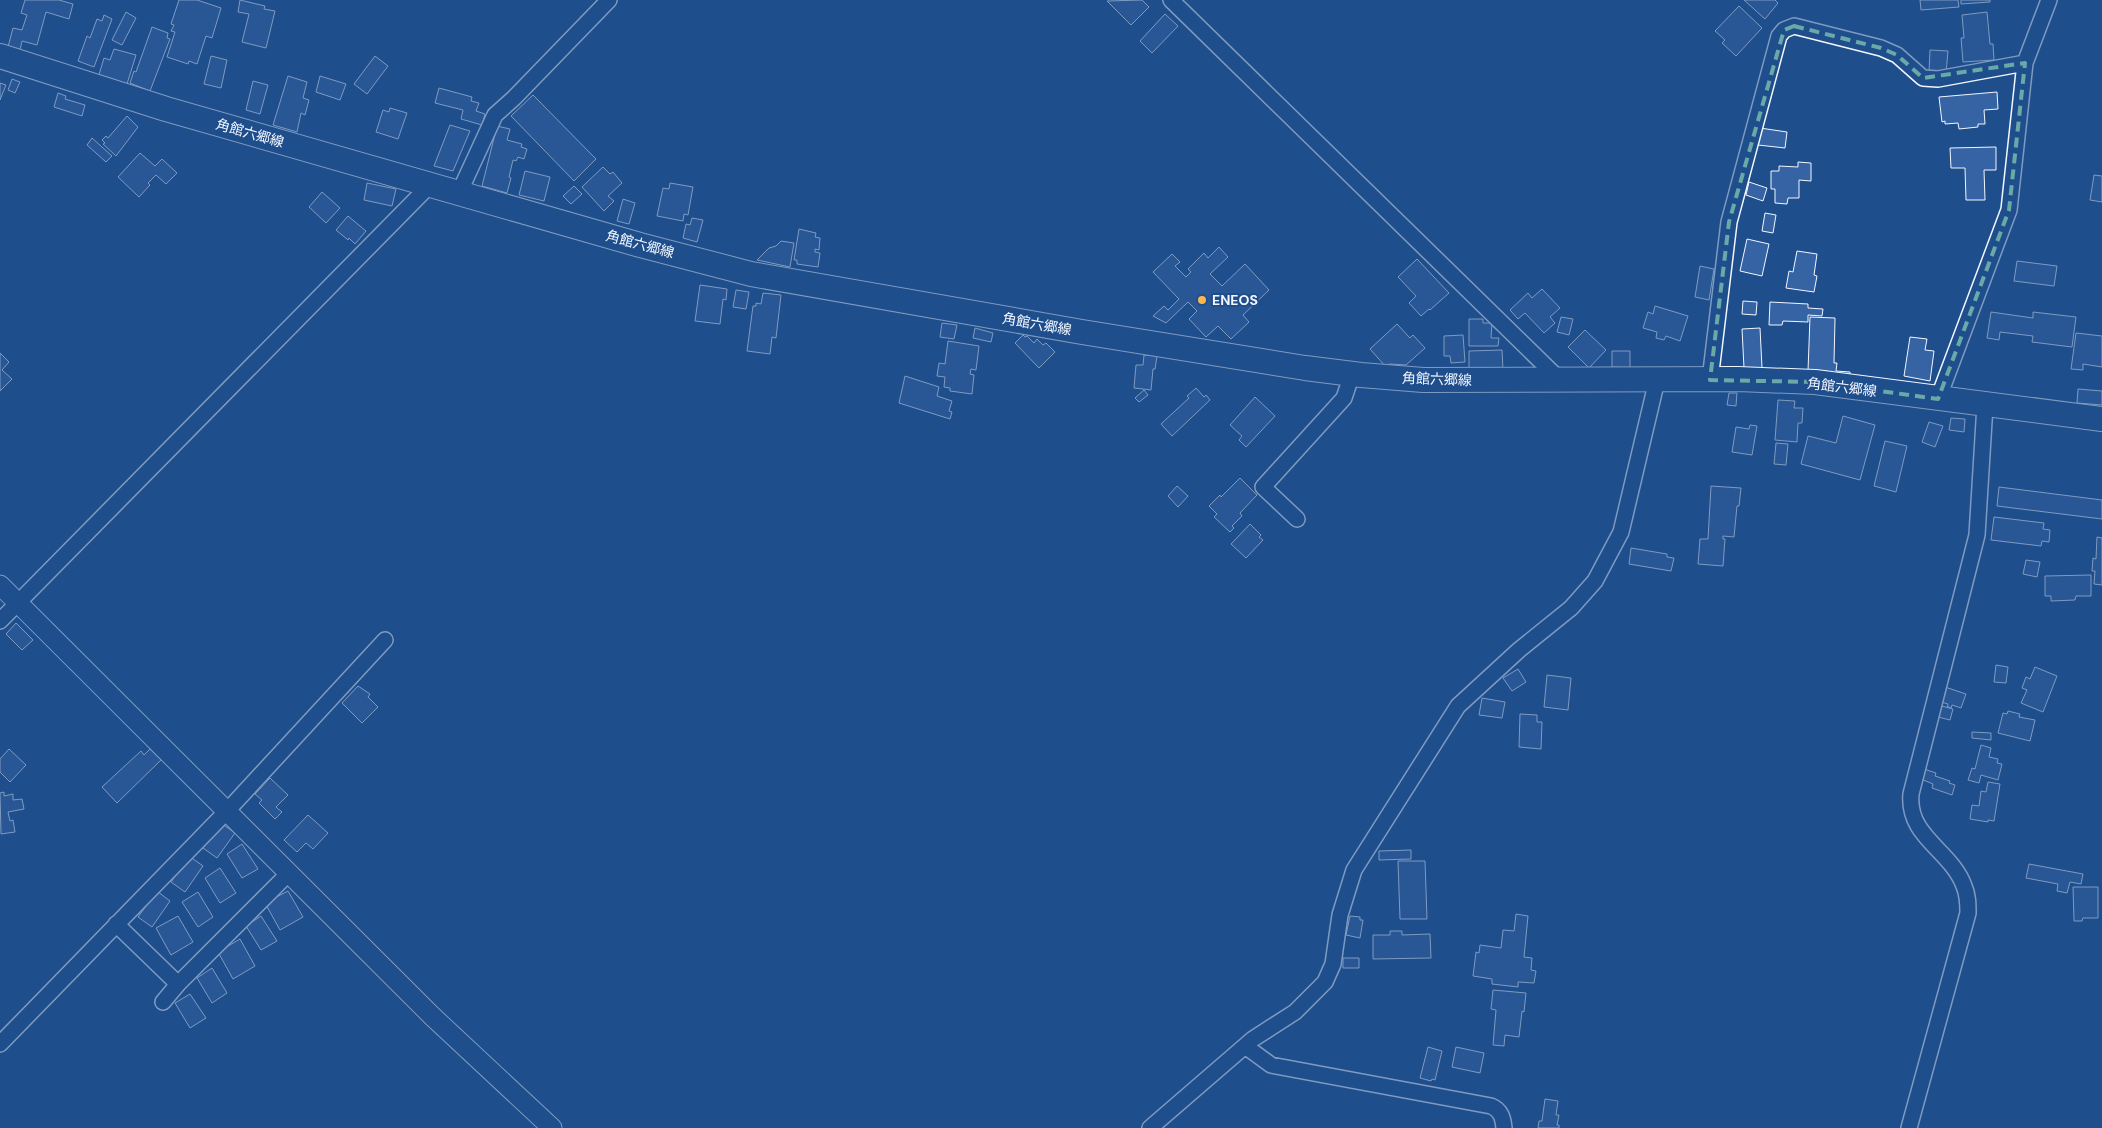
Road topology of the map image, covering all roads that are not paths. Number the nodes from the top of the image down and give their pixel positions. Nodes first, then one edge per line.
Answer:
1 (609, 0) edge
2 (1171, 0) edge
3 (2049, 0) edge
4 (0, 56) edge
5 (2025, 63) junction
6 (430, 184) junction
7 (459, 193) junction
8 (1352, 374) junction
9 (1560, 380) junction
10 (1657, 380) junction
11 (1710, 380) junction
12 (1938, 399) junction
13 (1985, 405) junction
14 (2102, 419) edge
15 (1297, 519) dead end
16 (0, 585) edge
17 (18, 602) junction
18 (0, 621) edge
19 (385, 640) dead end
20 (227, 811) junction
21 (289, 873) junction
22 (116, 924) junction
23 (178, 984) junction
24 (163, 1002) dead end
25 (0, 1044) edge
26 (1246, 1046) junction
27 (552, 1128) edge
28 (1150, 1128) edge
29 (1504, 1128) edge
30 (1909, 1128) edge

1 - 7 street
2 - 9 street
3 - 5 street
4 - 6 main road, 角館六郷線
5 - 11 street
5 - 12 street
6 - 7 main road, 角館六郷線
6 - 17 street
7 - 8 main road, 角館六郷線
8 - 9 main road, 角館六郷線
8 - 15 street
9 - 10 main road, 角館六郷線
10 - 11 main road, 角館六郷線
10 - 26 street
11 - 12 main road, 角館六郷線
12 - 13 main road, 角館六郷線
13 - 14 main road, 角館六郷線
13 - 30 street
16 - 17 street
17 - 18 street
17 - 20 street
19 - 20 street
20 - 21 street
20 - 22 street
21 - 23 street
21 - 27 street
22 - 23 street
22 - 25 street
23 - 24 street
26 - 28 street
26 - 29 street

